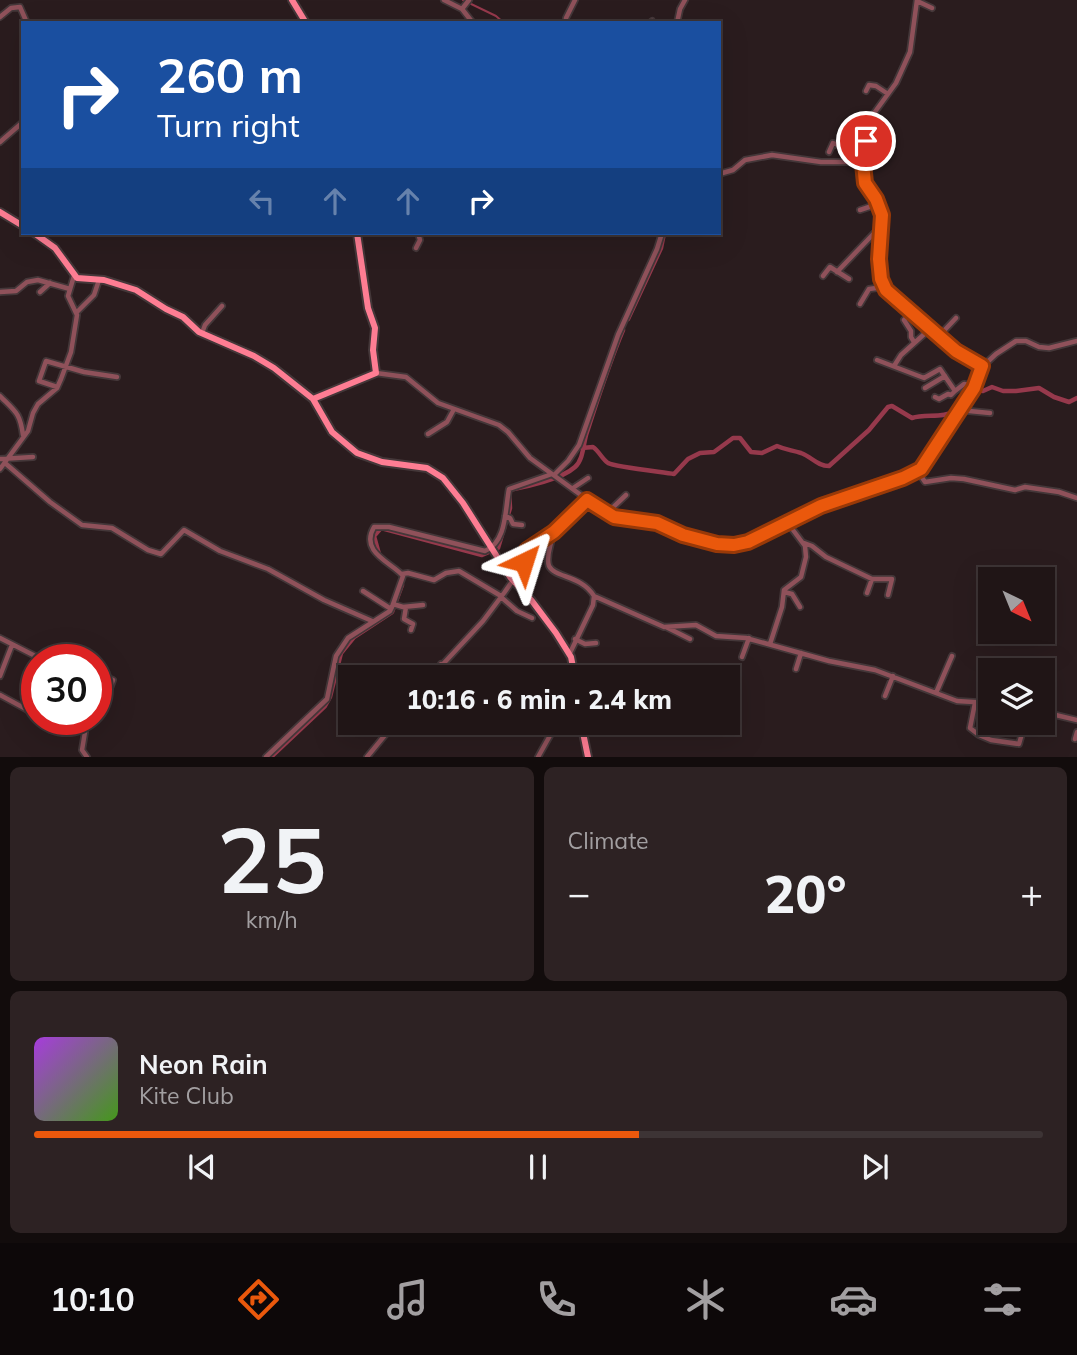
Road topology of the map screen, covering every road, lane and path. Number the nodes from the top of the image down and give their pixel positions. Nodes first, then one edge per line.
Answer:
1 (292, 0) edge
2 (444, 0) edge
3 (575, 0) edge
4 (685, 0) edge
5 (917, 0) edge
6 (467, 4) edge
7 (932, 8) dead end
8 (0, 17) edge
9 (26, 21) edge
10 (305, 21) edge
11 (472, 21) edge
12 (566, 21) edge
13 (677, 21) edge
14 (866, 91) dead end
15 (888, 94) junction
16 (21, 124) edge
17 (0, 142) edge
18 (829, 152) dead end
19 (863, 157) junction
20 (721, 173) edge
21 (878, 204) junction
22 (860, 210) dead end
23 (0, 212) edge
24 (21, 225) edge
25 (881, 225) junction
26 (37, 235) edge
27 (357, 235) edge
28 (419, 235) edge
29 (661, 235) edge
30 (416, 248) dead end
31 (837, 272) junction
32 (74, 276) junction
33 (823, 276) dead end
34 (99, 279) junction
35 (849, 279) dead end
36 (51, 282) junction
37 (884, 287) junction
38 (70, 289) junction
39 (0, 292) edge
40 (40, 292) dead end
41 (68, 296) junction
42 (63, 300) dead end
43 (860, 304) dead end
44 (222, 306) dead end
45 (76, 312) junction
46 (913, 312) junction
47 (956, 318) dead end
48 (931, 328) junction
49 (202, 333) junction
50 (939, 336) junction
51 (1077, 341) edge
52 (914, 342) junction
53 (877, 360) dead end
54 (65, 366) junction
55 (894, 366) junction
56 (982, 366) junction
57 (376, 373) junction
58 (945, 376) junction
59 (117, 377) dead end
60 (57, 387) junction
61 (925, 388) dead end
62 (973, 388) junction
63 (955, 391) junction
64 (0, 396) edge
65 (935, 397) dead end
66 (313, 399) junction
67 (958, 410) junction
68 (453, 411) junction
69 (990, 413) dead end
70 (23, 435) junction
71 (428, 435) dead end
72 (33, 457) dead end
73 (4, 460) edge
74 (0, 470) edge
75 (555, 475) junction
76 (910, 475) junction
77 (588, 478) dead end
78 (573, 488) junction
79 (626, 495) dead end
80 (1077, 498) edge
81 (587, 500) junction
82 (606, 514) junction
83 (507, 517) junction
84 (787, 522) junction
85 (522, 525) dead end
86 (552, 533) junction
87 (804, 543) junction
88 (493, 550) junction
89 (403, 573) junction
90 (872, 579) junction
91 (513, 580) junction
92 (363, 591) dead end
93 (784, 592) junction
94 (867, 593) dead end
95 (888, 595) dead end
96 (501, 596) junction
97 (594, 596) junction
98 (394, 606) junction
99 (423, 606) dead end
100 (406, 607) junction
101 (800, 607) dead end
102 (532, 618) dead end
103 (373, 621) junction
104 (664, 627) junction
105 (411, 630) dead end
106 (0, 638) edge
107 (749, 638) junction
108 (575, 639) junction
109 (690, 639) dead end
110 (596, 643) dead end
111 (770, 644) junction
112 (12, 645) junction
113 (21, 649) edge
114 (801, 653) junction
115 (569, 654) junction
116 (952, 656) dead end
117 (742, 657) dead end
118 (442, 664) edge
119 (572, 665) edge
120 (796, 669) dead end
121 (0, 676) edge
122 (893, 676) junction
123 (936, 693) junction
124 (0, 695) edge
125 (885, 696) dead end
126 (975, 703) joint
127 (21, 706) edge
128 (1055, 715) edge
129 (1077, 720) edge
130 (1077, 732) edge
131 (84, 735) edge
132 (385, 735) edge
133 (550, 735) edge
134 (583, 735) edge
135 (1021, 735) edge
136 (1075, 739) dead end
137 (88, 757) edge
138 (266, 757) edge
139 (367, 757) edge
140 (538, 757) edge
141 (588, 757) edge

1 - 10 main road
2 - 6 street
3 - 12 street
4 - 13 street
5 - 7 street
5 - 15 street
6 - 11 street
8 - 9 street
14 - 15 street
15 - 19 street
16 - 17 street
18 - 19 street
19 - 20 street
19 - 21 street
21 - 22 street
21 - 25 street
23 - 24 main road
25 - 31 street
25 - 37 street
26 - 32 main road
27 - 57 main road
28 - 30 street
29 - 75 street
31 - 33 street
31 - 35 street
32 - 34 main road
32 - 38 street
34 - 45 street
34 - 49 main road
36 - 38 street
36 - 39 street
36 - 40 street
37 - 43 street
37 - 46 street
38 - 41 street
41 - 42 street
41 - 45 street
44 - 49 street
45 - 54 street
46 - 48 street
46 - 52 street
47 - 50 street
48 - 50 street
48 - 52 street
49 - 66 main road
50 - 56 street
51 - 56 street
52 - 55 street
53 - 55 street
54 - 59 street
54 - 60 street
54 - 60 street
55 - 58 street
56 - 62 street
57 - 66 main road
57 - 68 street
58 - 61 street
58 - 63 street
60 - 70 street
62 - 63 street
62 - 67 street
63 - 65 street
64 - 70 street
66 - 88 main road
67 - 69 street
67 - 76 street
68 - 71 street
68 - 75 street
70 - 73 street
72 - 73 street
73 - 74 street
73 - 103 street
75 - 78 street
75 - 83 street
76 - 80 street
76 - 84 street
77 - 78 street
78 - 81 street
79 - 82 street
81 - 82 street
81 - 86 street
82 - 84 street
83 - 85 street
83 - 88 street
84 - 87 street
86 - 91 street
86 - 97 street
87 - 90 street
87 - 93 street
88 - 89 street
88 - 91 main road
89 - 96 street
89 - 98 street
90 - 94 street
90 - 95 street
91 - 96 street
91 - 115 main road
92 - 98 street
93 - 101 street
93 - 111 street
96 - 102 street
96 - 118 street
97 - 104 street
97 - 108 street
98 - 100 street
98 - 103 street
99 - 100 street
100 - 105 street
103 - 138 street
104 - 107 street
104 - 109 street
106 - 112 street
107 - 111 street
107 - 117 street
108 - 110 street
108 - 115 street
111 - 114 street
112 - 113 street
112 - 121 street
114 - 120 street
114 - 122 street
115 - 119 main road
116 - 123 street
122 - 123 street
122 - 125 street
123 - 126 street
124 - 127 street
126 - 135 street
128 - 129 street
130 - 136 street
131 - 137 street
132 - 139 street
133 - 140 street
134 - 141 main road

